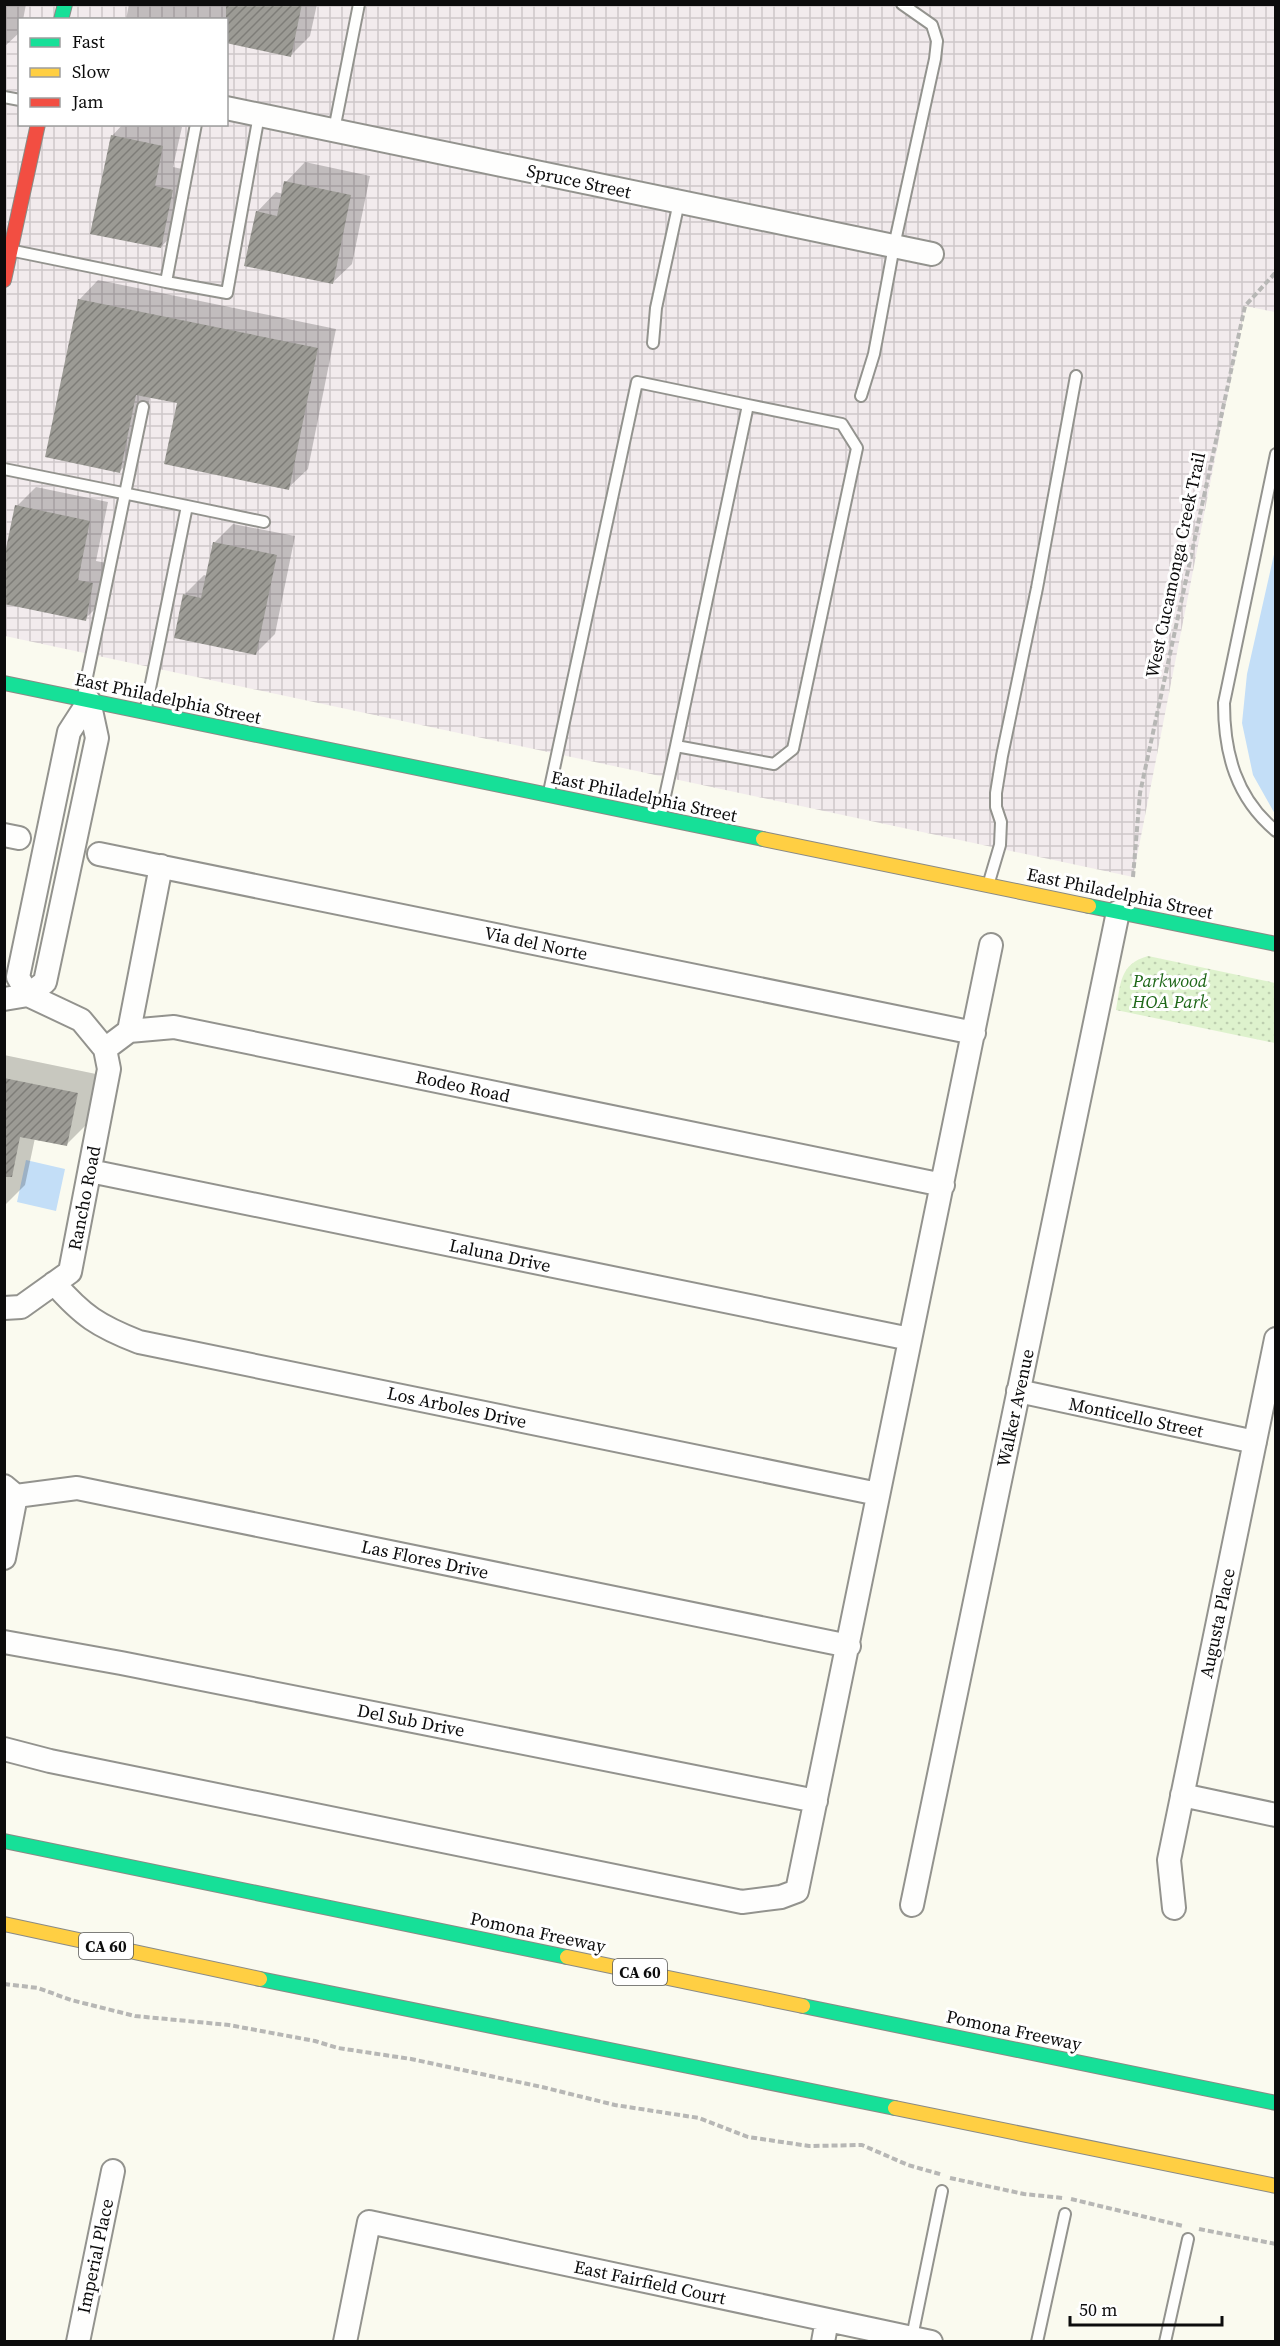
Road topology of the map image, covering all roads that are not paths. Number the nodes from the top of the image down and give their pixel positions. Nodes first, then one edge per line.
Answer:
1 (360, 4) edge
2 (902, 4) edge
3 (228, 108) edge
4 (259, 115) junction
5 (38, 126) edge
6 (196, 126) edge
7 (334, 130) junction
8 (679, 202) junction
9 (894, 246) junction
10 (11, 250) junction
11 (932, 254) dead end
12 (4, 280) edge
13 (166, 282) junction
14 (653, 343) dead end
15 (1076, 376) dead end
16 (861, 396) dead end
17 (748, 405) junction
18 (143, 407) dead end
19 (1275, 454) edge
20 (4, 469) edge
21 (124, 493) junction
22 (187, 506) junction
23 (264, 522) dead end
24 (4, 683) edge
25 (86, 700) junction
26 (146, 712) junction
27 (676, 746) junction
28 (548, 795) junction
29 (661, 818) junction
30 (1275, 831) edge
31 (99, 854) dead end
32 (161, 866) junction
33 (988, 885) junction
34 (1118, 912) junction
35 (1275, 944) edge
36 (991, 945) dead end
37 (28, 995) junction
38 (4, 999) edge
39 (129, 1031) junction
40 (974, 1033) junction
41 (105, 1049) junction
42 (90, 1171) junction
43 (943, 1185) junction
44 (54, 1283) junction
45 (4, 1308) edge
46 (910, 1339) junction
47 (1275, 1339) edge
48 (1018, 1391) junction
49 (1254, 1442) junction
50 (10, 1491) edge
51 (878, 1494) junction
52 (4, 1558) edge
53 (4, 1642) edge
54 (849, 1646) junction
55 (4, 1749) edge
56 (1182, 1795) junction
57 (816, 1801) junction
58 (1275, 1815) edge
59 (4, 1841) edge
60 (912, 1905) dead end
61 (1174, 1908) dead end
62 (4, 1924) edge
63 (4, 1938) edge
64 (208, 1968) junction
65 (1275, 2103) edge
66 (113, 2171) dead end
67 (1275, 2186) edge
68 (942, 2190) dead end
69 (1065, 2214) dead end
70 (1188, 2239) dead end
71 (825, 2331) edge
72 (922, 2339) edge
73 (78, 2342) edge
74 (345, 2342) edge
75 (1037, 2342) edge
76 (1165, 2342) edge

1 - 7 lane
2 - 9 lane
3 - 4 street, Spruce Street
4 - 7 street, Spruce Street
4 - 13 lane
5 - 10 main road
6 - 13 lane
7 - 8 street, Spruce Street
8 - 9 street, Spruce Street
8 - 14 lane
9 - 11 street, Spruce Street
9 - 16 lane
10 - 12 main road
10 - 13 lane
15 - 33 lane
17 - 27 lane
17 - 27 lane
17 - 28 lane
18 - 21 lane
19 - 30 lane
20 - 21 lane
21 - 22 lane
21 - 25 lane
22 - 23 lane
22 - 26 lane
24 - 25 main road, East Philadelphia Street
25 - 26 main road, East Philadelphia Street
25 - 37 street
26 - 28 main road, East Philadelphia Street
27 - 29 lane
28 - 29 main road, East Philadelphia Street
29 - 33 main road, East Philadelphia Street
31 - 32 street, Via del Norte
32 - 39 street
32 - 40 street, Via del Norte
33 - 34 main road, East Philadelphia Street
34 - 35 main road, East Philadelphia Street
34 - 48 street, Walker Avenue
36 - 40 street
37 - 38 street
37 - 41 street
39 - 41 street
39 - 43 street, Rodeo Road
40 - 43 street
41 - 42 street, Rancho Road
42 - 44 street, Rancho Road
42 - 46 street, Laluna Drive
43 - 46 street
44 - 45 street, Rancho Road
44 - 51 street, Los Arboles Drive
46 - 51 street
47 - 49 street, Augusta Place
48 - 49 street, Monticello Street
48 - 60 street, Walker Avenue
49 - 56 street, Augusta Place
50 - 52 street
50 - 54 street, Las Flores Drive
51 - 54 street
53 - 57 street, Del Sub Drive
54 - 57 street
55 - 57 street
56 - 58 street
56 - 61 street, Augusta Place
59 - 65 main road, Pomona Freeway / CA 60
62 - 64 main road, CA 60
63 - 64 main road
64 - 67 main road, CA 60
66 - 73 street, Imperial Place
68 - 72 lane
69 - 75 lane
70 - 76 lane
71 - 72 street, East Fairfield Court
71 - 74 street, East Fairfield Court

